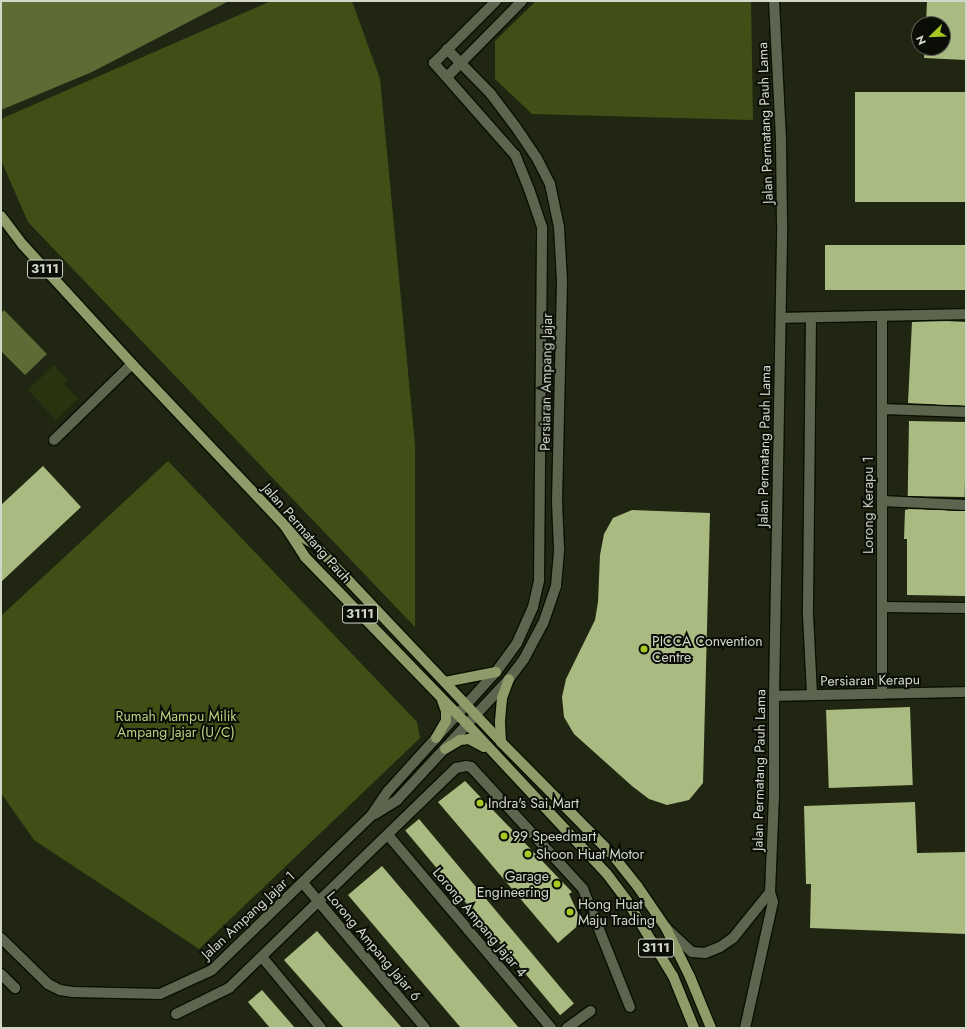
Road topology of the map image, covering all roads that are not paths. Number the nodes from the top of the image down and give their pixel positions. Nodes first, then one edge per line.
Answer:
1 (496, 1) edge
2 (522, 1) edge
3 (774, 1) edge
4 (447, 49) junction
5 (460, 63) junction
6 (447, 77) junction
7 (1, 216) edge
8 (966, 314) edge
9 (882, 316) junction
10 (781, 318) junction
11 (811, 318) junction
12 (132, 364) junction
13 (882, 409) junction
14 (966, 412) edge
15 (54, 440) dead end
16 (882, 501) junction
17 (966, 505) edge
18 (285, 526) junction
19 (882, 607) junction
20 (966, 608) edge
21 (496, 672) junction
22 (509, 679) junction
23 (445, 682) junction
24 (966, 692) edge
25 (882, 694) junction
26 (812, 695) junction
27 (774, 696) junction
28 (441, 698) junction
29 (466, 704) junction
30 (458, 714) junction
31 (476, 715) junction
32 (467, 724) junction
33 (436, 738) junction
34 (501, 742) junction
35 (445, 749) junction
36 (493, 752) junction
37 (371, 816) junction
38 (388, 835) junction
39 (303, 883) junction
40 (770, 892) junction
41 (318, 901) junction
42 (666, 928) junction
43 (1, 938) edge
44 (262, 957) junction
45 (1, 974) edge
46 (14, 988) dead end
47 (630, 1007) dead end
48 (590, 1012) dead end
49 (176, 1014) dead end
50 (321, 1028) edge
51 (425, 1028) edge
52 (551, 1028) edge
53 (567, 1028) edge
54 (694, 1028) edge
55 (711, 1028) edge
56 (745, 1028) edge

1 - 4 street
2 - 5 street
3 - 10 street, Jalan Permatang Pauh Lama
4 - 5 street, Persiaran Ampang Jajar
4 - 6 street, Persiaran Ampang Jajar
5 - 6 street
5 - 22 street, Persiaran Ampang Jajar
6 - 21 street, Persiaran Ampang Jajar
7 - 12 main road, Jalan Permatang Pauh / 3111
8 - 9 street
9 - 11 street
9 - 13 street, Lorong Kerapu 1
10 - 11 street
10 - 27 street, Jalan Permatang Pauh Lama
11 - 26 street
12 - 15 street
12 - 18 main road, Jalan Permatang Pauh / 3111
13 - 14 street
13 - 16 street, Lorong Kerapu 1
16 - 17 street
16 - 19 street, Lorong Kerapu 1
18 - 23 main road
18 - 28 main road, Jalan Permatang Pauh / 3111
19 - 20 street
19 - 25 street, Lorong Kerapu 1
21 - 23 main road
21 - 29 street, Persiaran Ampang Jajar
22 - 31 street, Persiaran Ampang Jajar
22 - 34 main road
23 - 29 main road
24 - 25 street, Persiaran Kerapu
25 - 26 street, Persiaran Kerapu
26 - 27 street, Persiaran Kerapu
27 - 40 street, Jalan Permatang Pauh Lama
28 - 30 main road, Jalan Permatang Pauh / 3111
28 - 33 main road
29 - 30 street, Persiaran Ampang Jajar
29 - 31 main road
30 - 32 main road, Jalan Permatang Pauh / 3111
30 - 33 street, Jalan Ampang Jajar 1
31 - 32 street, Persiaran Ampang Jajar
31 - 34 main road
32 - 35 street, Jalan Ampang Jajar 1
32 - 36 main road, Jalan Permatang Pauh / 3111
33 - 37 street, Jalan Ampang Jajar 1
34 - 42 main road
35 - 36 main road
35 - 37 street, Jalan Ampang Jajar 1
36 - 54 main road, Jalan Permatang Pauh / 3111
37 - 39 street, Jalan Ampang Jajar 1
38 - 41 street
38 - 47 street
38 - 52 street, Lorong Ampang Jajar 4
39 - 41 street, Lorong Ampang Jajar 6
39 - 43 street, Jalan Ampang Jajar 1
40 - 42 street
40 - 56 street, Jalan Permatang Pauh Lama
41 - 44 street
41 - 51 street, Lorong Ampang Jajar 6
42 - 55 main road
44 - 49 street
44 - 50 street
45 - 46 street
48 - 53 street

